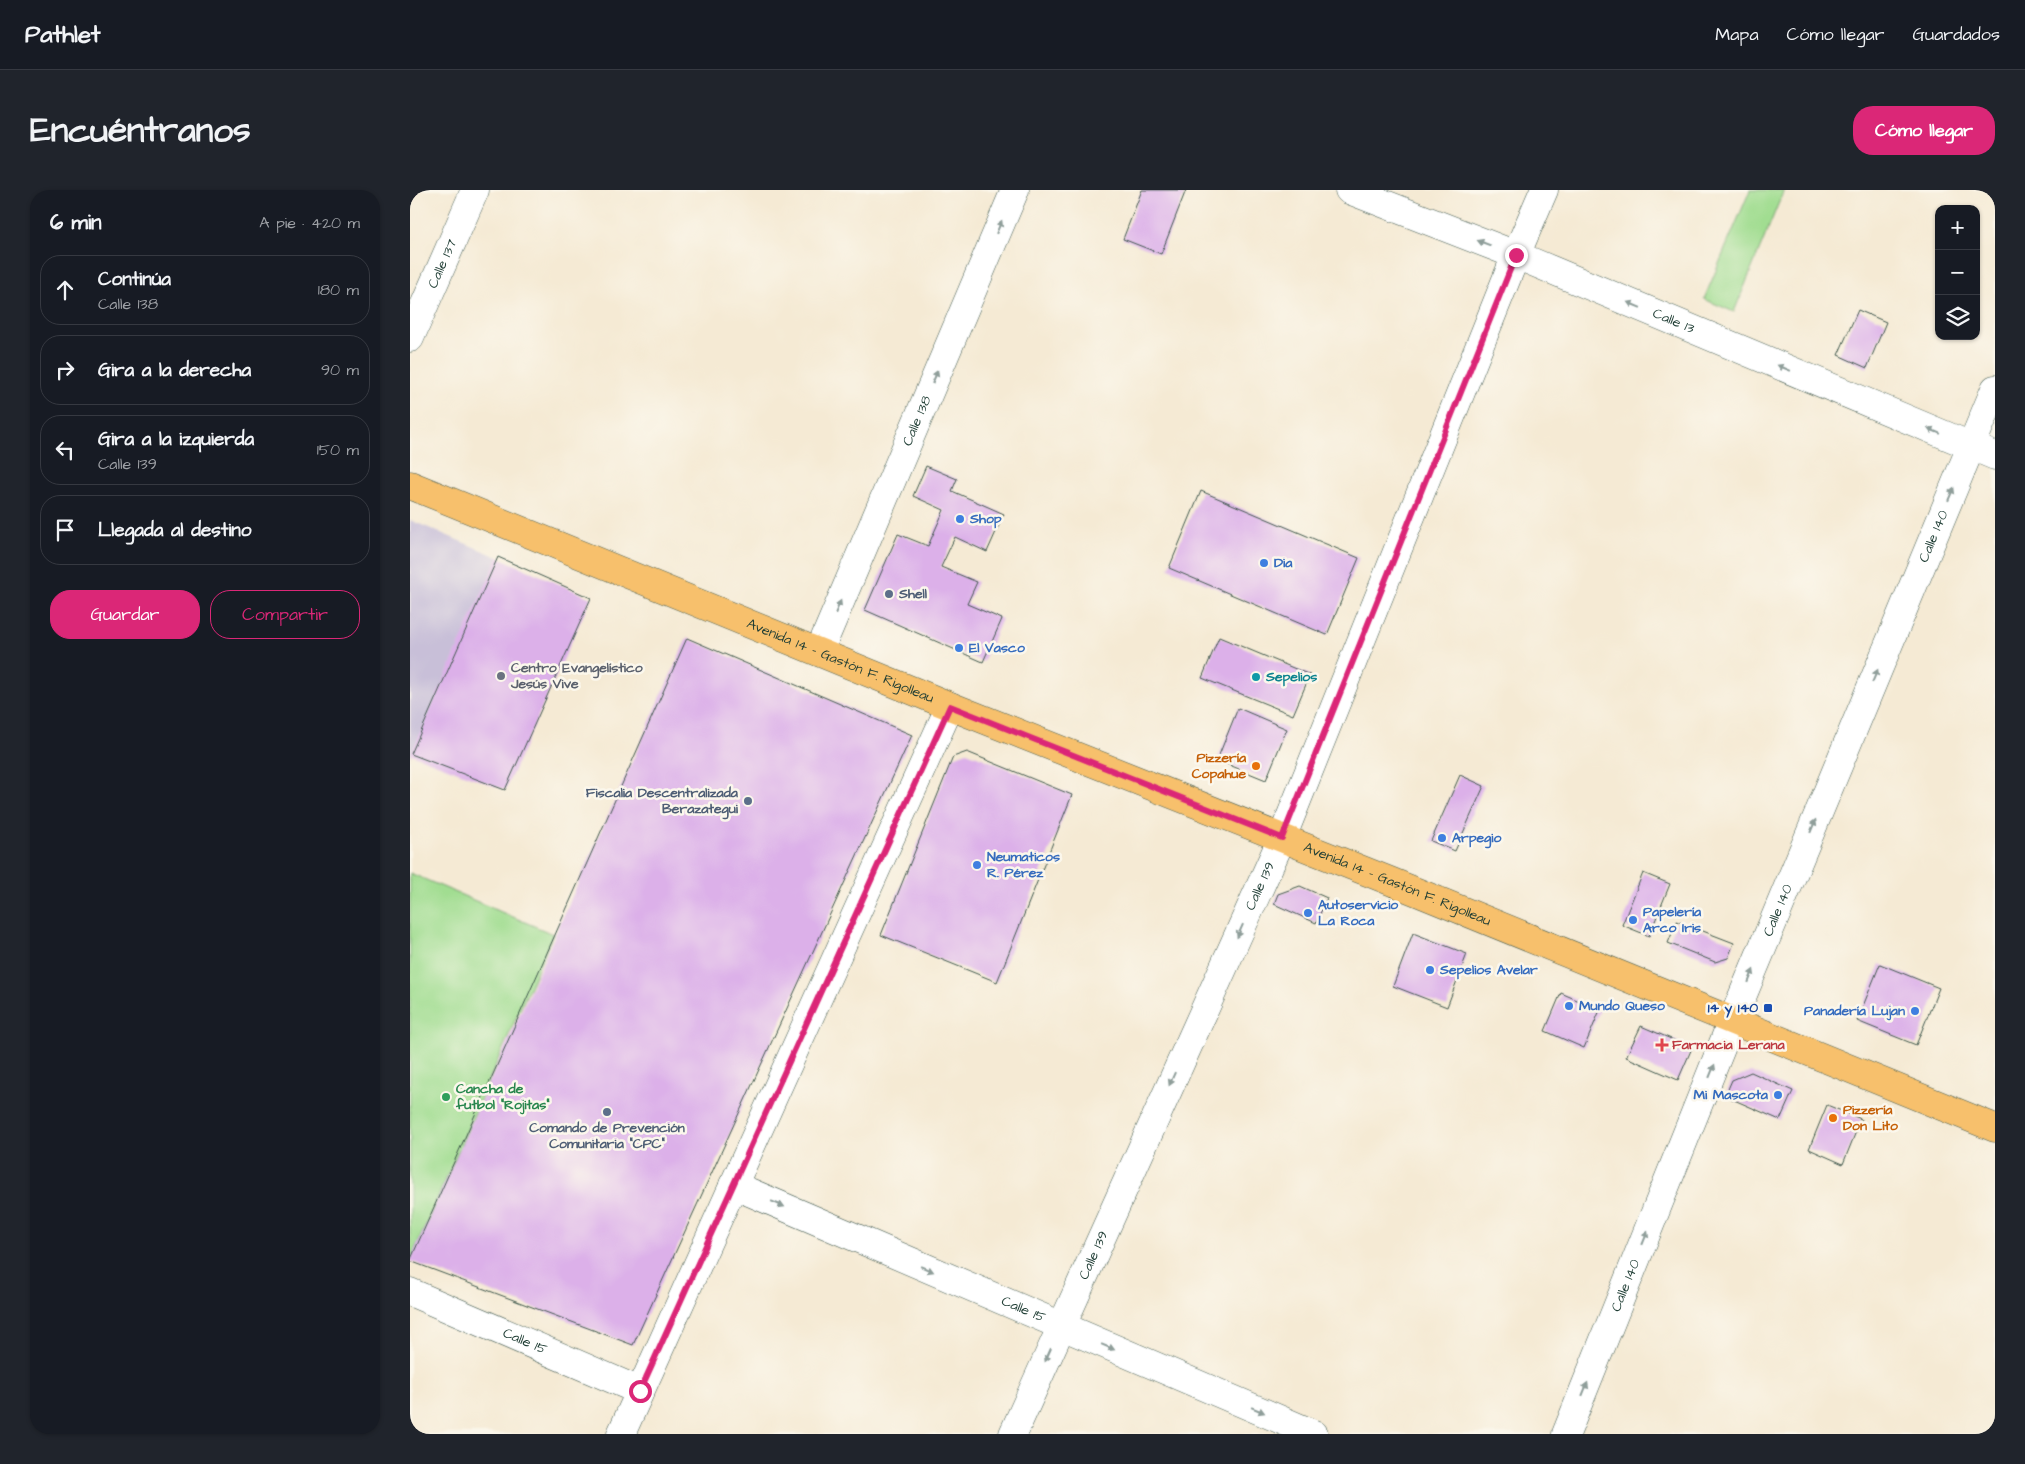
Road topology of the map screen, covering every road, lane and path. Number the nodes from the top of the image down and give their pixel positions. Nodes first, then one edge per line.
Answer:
1 (475, 190) edge
2 (1015, 190) edge
3 (1349, 190) edge
4 (1544, 190) edge
5 (1516, 255) junction
6 (410, 338) edge
7 (1995, 389) edge
8 (1983, 451) edge
9 (410, 485) edge
10 (819, 652) junction
11 (950, 706) junction
12 (1282, 838) junction
13 (1732, 1021) junction
14 (1995, 1128) edge
15 (733, 1185) junction
16 (410, 1292) edge
17 (1060, 1326) junction
18 (640, 1391) junction
19 (622, 1434) edge
20 (1013, 1434) edge
21 (1314, 1434) edge
22 (1566, 1434) edge

1 - 6 street, Calle 137
10 -> 2 street, Calle 138
5 -> 3 street, Calle 13
4 - 5 street, Calle 139
8 -> 5 street, Calle 13
5 - 12 street, Calle 139
7 - 8 street, Calle 140
13 -> 8 street, Calle 140
9 - 10 main road, Avenida 14 - Gastón F. Rigolleau
10 - 11 main road, Avenida 14 - Gastón F. Rigolleau
11 - 12 main road, Avenida 14 - Gastón F. Rigolleau
11 - 15 street
12 - 13 main road, Avenida 14 - Gastón F. Rigolleau
12 -> 17 street, Calle 139
13 - 14 main road, Avenida 14 - Gastón F. Rigolleau
22 -> 13 street, Calle 140
15 -> 17 street, Calle 15
15 - 18 street
16 - 18 street, Calle 15
17 -> 20 street, Calle 139
17 -> 21 street, Calle 15
18 - 19 street

